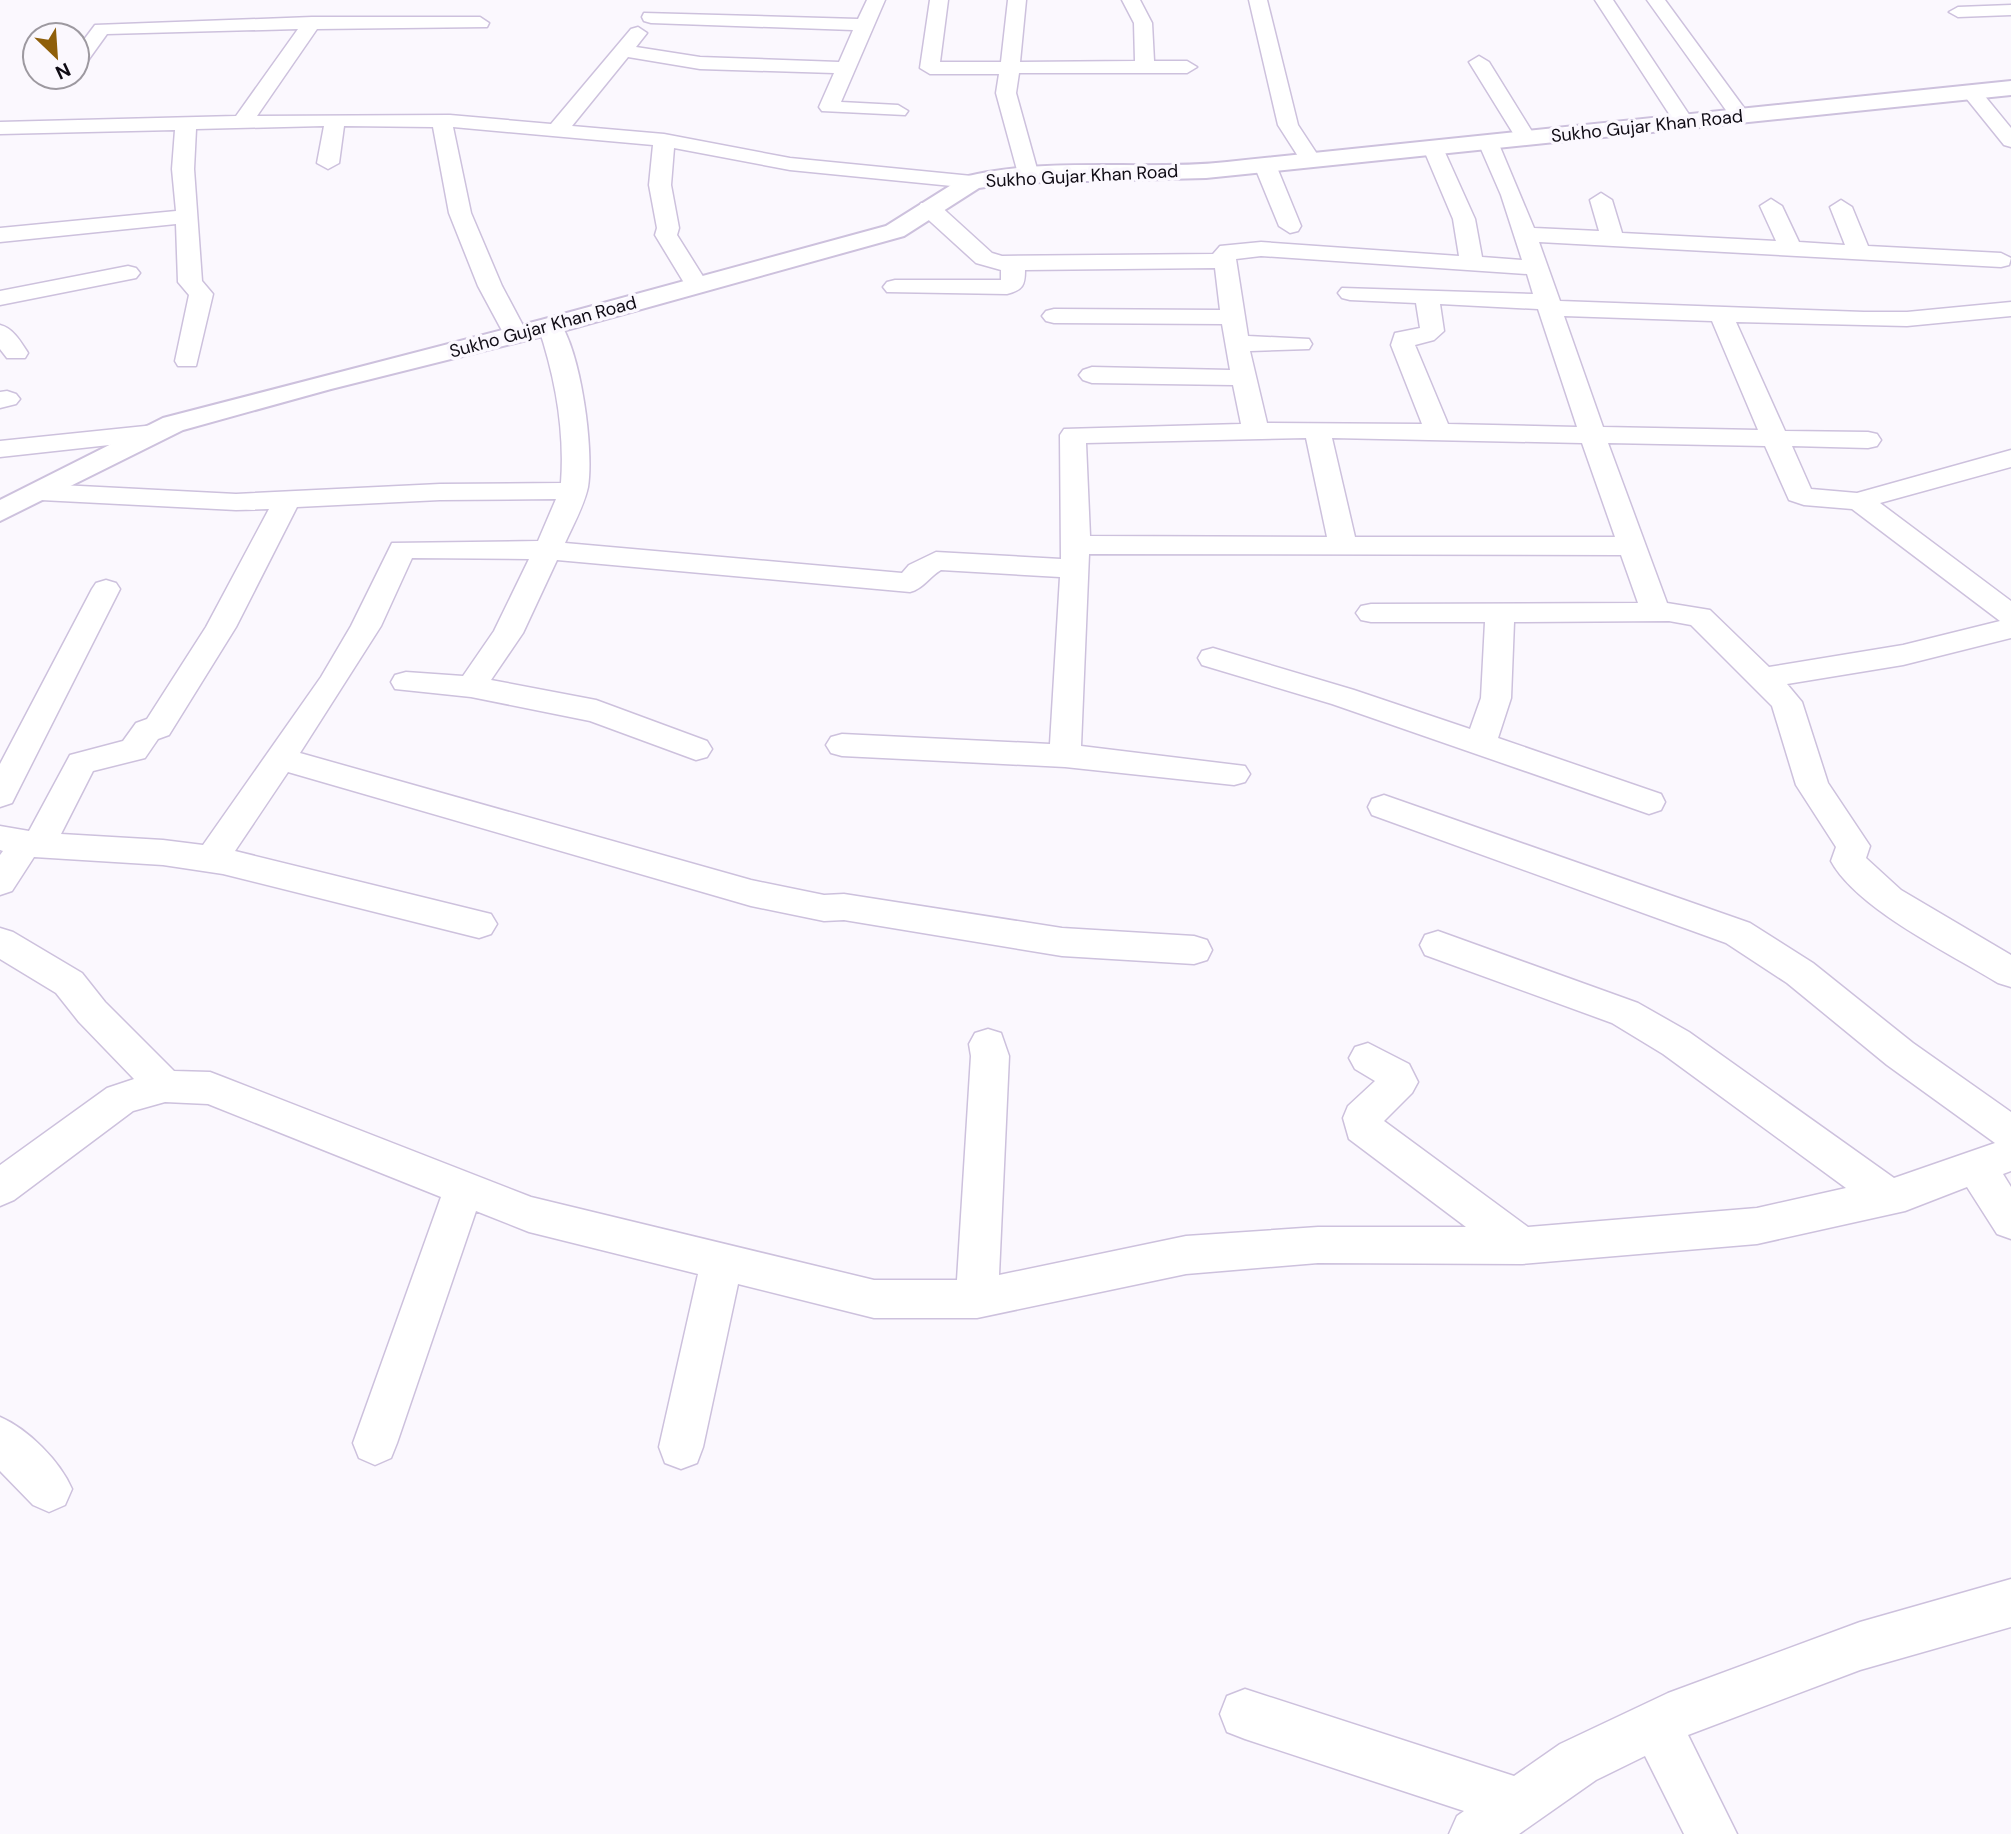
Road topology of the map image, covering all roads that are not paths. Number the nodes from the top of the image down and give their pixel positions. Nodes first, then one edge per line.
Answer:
1 (664, 0) edge
2 (876, 0) edge
3 (939, 0) edge
4 (1017, 0) edge
5 (1131, 0) edge
6 (1258, 0) edge
7 (1604, 0) edge
8 (1657, 0) edge
9 (117, 10) dead end
10 (2011, 10) edge
11 (1958, 12) dead end
12 (652, 17) junction
13 (760, 21) junction
14 (312, 23) junction
15 (480, 23) dead end
16 (866, 25) junction
17 (2011, 28) edge
18 (102, 29) junction
19 (1969, 30) dead end
20 (748, 42) dead end
21 (91, 44) edge
22 (623, 51) junction
23 (1479, 62) dead end
24 (1144, 67) junction
25 (1187, 67) dead end
26 (846, 68) junction
27 (1010, 68) junction
28 (2011, 88) edge
29 (1972, 93) junction
30 (898, 111) dead end
31 (1740, 116) junction
32 (335, 121) junction
33 (442, 121) junction
34 (1684, 122) junction
35 (241, 124) junction
36 (186, 125) junction
37 (0, 128) edge
38 (558, 129) junction
39 (1526, 138) junction
40 (664, 140) junction
41 (2011, 141) edge
42 (1488, 142) junction
43 (1433, 148) junction
44 (1310, 160) junction
45 (328, 163) dead end
46 (1265, 164) junction
47 (1028, 176) junction
48 (972, 182) junction
49 (1601, 200) dead end
50 (1771, 206) dead end
51 (1841, 207) dead end
52 (929, 208) junction
53 (187, 216) junction
54 (1290, 226) dead end
55 (1524, 234) junction
56 (0, 235) edge
57 (1612, 238) junction
58 (1790, 247) junction
59 (1859, 251) junction
60 (1225, 259) junction
61 (2001, 260) dead end
62 (1013, 263) junction
63 (1472, 264) junction
64 (1536, 268) junction
65 (128, 273) dead end
66 (697, 286) junction
67 (895, 287) dead end
68 (1350, 293) dead end
69 (1427, 296) junction
70 (0, 298) edge
71 (1550, 305) junction
72 (2011, 309) edge
73 (1721, 314) junction
74 (1054, 316) dead end
75 (1234, 317) junction
76 (550, 326) junction
77 (0, 332) edge
78 (516, 335) junction
79 (1237, 343) junction
80 (1300, 344) dead end
81 (16, 353) dead end
82 (187, 361) dead end
83 (1092, 375) dead end
84 (1244, 378) junction
85 (1317, 430) junction
86 (1256, 431) junction
87 (1438, 432) junction
88 (155, 433) junction
89 (1592, 433) junction
90 (1774, 438) junction
91 (1868, 440) dead end
92 (0, 449) edge
93 (2006, 465) edge
94 (573, 491) junction
95 (41, 492) junction
96 (287, 500) junction
97 (1859, 500) junction
98 (0, 512) edge
99 (1343, 546) junction
100 (1632, 546) junction
101 (548, 550) junction
102 (1075, 557) junction
103 (106, 589) dead end
104 (1500, 612) junction
105 (1657, 612) junction
106 (1371, 613) dead end
107 (2011, 615) edge
108 (2011, 628) edge
109 (1213, 658) dead end
110 (1764, 678) junction
111 (406, 682) dead end
112 (471, 687) junction
113 (1480, 744) junction
114 (842, 746) dead end
115 (696, 749) dead end
116 (1065, 757) junction
117 (280, 759) junction
118 (1234, 774) dead end
119 (0, 795) edge
120 (1649, 802) dead end
121 (1384, 807) dead end
122 (21, 843) edge
123 (211, 860) junction
124 (0, 882) edge
125 (479, 924) dead end
126 (0, 942) edge
127 (1438, 946) dead end
128 (1194, 950) dead end
129 (2011, 973) edge
130 (988, 1044) dead end
131 (1368, 1058) dead end
132 (165, 1086) junction
133 (2011, 1133) edge
134 (1993, 1161) edge
135 (1, 1185) edge
136 (464, 1188) junction
137 (1889, 1197) junction
138 (2011, 1222) edge
139 (1522, 1246) junction
140 (722, 1261) junction
141 (977, 1299) junction
142 (0, 1439) edge
143 (375, 1443) dead end
144 (681, 1447) dead end
145 (49, 1489) dead end
146 (2011, 1602) edge
147 (1245, 1714) dead end
148 (1656, 1724) junction
149 (1522, 1804) junction
150 (1475, 1834) edge
151 (1711, 1834) edge

1 - 12 street
2 - 16 street
3 - 27 street
4 - 27 street
5 - 24 street
6 - 44 street
7 - 34 street
8 - 31 street
9 - 18 street
10 - 11 street
12 - 13 street
12 - 22 street
13 - 16 street
13 - 20 street
14 - 15 street
14 - 18 street
14 - 35 street
16 - 26 street
17 - 19 street
18 - 21 street
22 - 26 street
22 - 38 street
23 - 39 street
24 - 25 street
24 - 27 street
26 - 30 street
27 - 47 street
28 - 29 main road, Sukho Gujar Khan Road
29 - 31 main road, Sukho Gujar Khan Road
29 - 41 street
31 - 34 main road, Sukho Gujar Khan Road
32 - 33 street
32 - 35 street
32 - 45 street
33 - 38 street
33 - 78 street
34 - 39 main road, Sukho Gujar Khan Road
35 - 36 street
36 - 37 street
36 - 53 street
38 - 40 street
39 - 42 main road, Sukho Gujar Khan Road
40 - 48 street
40 - 66 street
42 - 43 main road, Sukho Gujar Khan Road
42 - 55 street
43 - 44 main road, Sukho Gujar Khan Road
43 - 63 street
44 - 46 main road, Sukho Gujar Khan Road
46 - 47 main road, Sukho Gujar Khan Road
46 - 54 street
47 - 48 main road, Sukho Gujar Khan Road
48 - 52 main road, Sukho Gujar Khan Road
49 - 57 street
50 - 58 street
51 - 59 street
52 - 62 street
52 - 66 main road, Sukho Gujar Khan Road
53 - 56 street
53 - 82 street
55 - 57 street
55 - 64 street
57 - 58 street
58 - 59 street
59 - 61 street
60 - 62 street
60 - 63 street
60 - 75 street
62 - 67 street
63 - 64 street
64 - 71 street
65 - 70 street
66 - 76 main road, Sukho Gujar Khan Road
68 - 69 street
69 - 71 street
69 - 87 street
71 - 73 street
71 - 89 street
72 - 73 street
73 - 90 street
74 - 75 street
75 - 79 street
76 - 78 main road, Sukho Gujar Khan Road
76 - 94 street
77 - 81 street
78 - 88 main road, Sukho Gujar Khan Road
79 - 80 street
79 - 84 street
83 - 84 street
84 - 86 street
85 - 86 street
85 - 87 street
85 - 99 street
86 - 102 street
87 - 89 street
88 - 92 street
88 - 95 main road, Sukho Gujar Khan Road
89 - 90 street
89 - 100 street
90 - 91 street
90 - 97 street
93 - 97 street
94 - 96 street
94 - 101 street
95 - 96 street
95 - 98 main road, Sukho Gujar Khan Road
96 - 122 street
97 - 107 street
99 - 100 street
99 - 102 street
100 - 105 street
101 - 102 street
101 - 112 street
101 - 117 street
102 - 116 street
103 - 119 street
104 - 105 street
104 - 106 street
104 - 113 street
105 - 110 street
108 - 110 street
109 - 113 street
110 - 129 street
111 - 112 street
112 - 115 street
113 - 120 street
114 - 116 street
116 - 118 street
117 - 123 street
117 - 128 street
121 - 133 street
122 - 123 street
122 - 124 street
123 - 125 street
126 - 132 street
127 - 137 street
130 - 141 street
131 - 139 street
132 - 135 street
132 - 136 street
134 - 137 street
134 - 138 street
136 - 140 street
136 - 143 street
137 - 139 street
139 - 141 street
140 - 141 street
140 - 144 street
142 - 145 street
146 - 148 street
147 - 149 street
148 - 149 street
148 - 151 street
149 - 150 street

